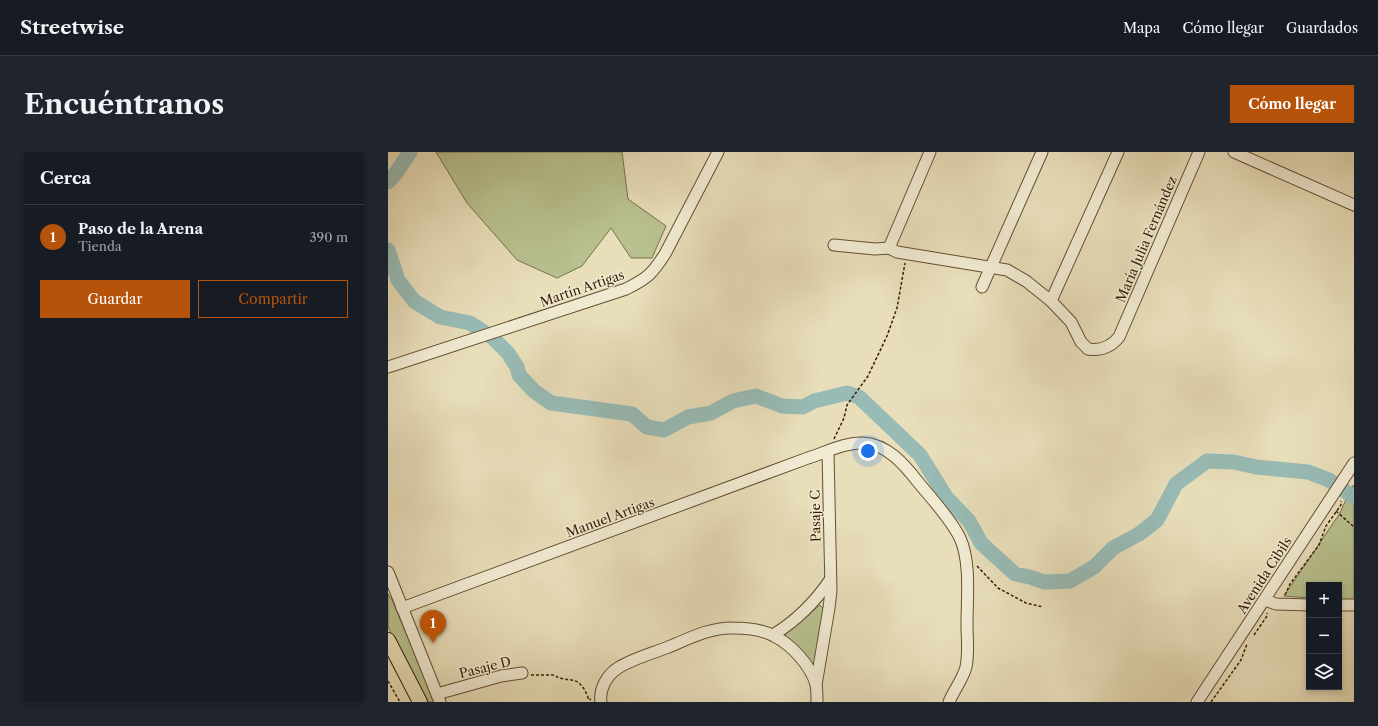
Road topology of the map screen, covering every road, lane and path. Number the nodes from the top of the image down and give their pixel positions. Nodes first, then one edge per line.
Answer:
1 (718, 152) edge
2 (930, 152) edge
3 (1042, 152) edge
4 (1118, 152) edge
5 (1199, 152) edge
6 (1234, 152) edge
7 (1354, 205) edge
8 (834, 245) dead end
9 (890, 248) junction
10 (906, 254) junction
11 (992, 267) junction
12 (982, 288) dead end
13 (1051, 301) junction
14 (388, 367) edge
15 (828, 452) junction
16 (1354, 463) edge
17 (1339, 495) junction
18 (1332, 507) junction
19 (1354, 527) edge
20 (965, 556) junction
21 (388, 572) edge
22 (830, 580) junction
23 (1265, 600) junction
24 (1282, 604) junction
25 (1354, 604) edge
26 (1306, 605) edge
27 (1342, 605) edge
28 (1043, 607) dead end
29 (402, 608) junction
30 (773, 635) junction
31 (388, 640) edge
32 (522, 673) joint
33 (388, 681) edge
34 (816, 685) junction
35 (438, 698) edge
36 (600, 699) edge
37 (400, 702) edge
38 (420, 702) edge
39 (817, 702) edge
40 (949, 702) edge
41 (1196, 702) edge

1 - 14 street, Martín Artigas
2 - 9 street
3 - 11 street
4 - 13 street
5 - 13 street, María Julia Fernández
6 - 7 street
8 - 9 street
9 - 10 street
10 - 11 street
10 - 15 path
11 - 12 street
11 - 13 street
15 - 20 street, Manuel Artigas
15 - 22 street, Pasaje C
15 - 29 street, Manuel Artigas
16 - 17 street, Avenida Cibils
17 - 18 street, Avenida Cibils
17 - 18 path
18 - 19 path
18 - 23 street, Avenida Cibils
18 - 24 path
20 - 28 path
20 - 40 street, Manuel Artigas
21 - 29 street
22 - 30 street
22 - 34 street, Pasaje C
23 - 24 street
23 - 41 street, Avenida Cibils
24 - 26 street
25 - 27 street
29 - 35 street
30 - 34 street
30 - 36 street
31 - 38 main road
32 - 35 street, Pasaje D
32 - 36 path, Pasaje D
33 - 37 path
34 - 39 street

